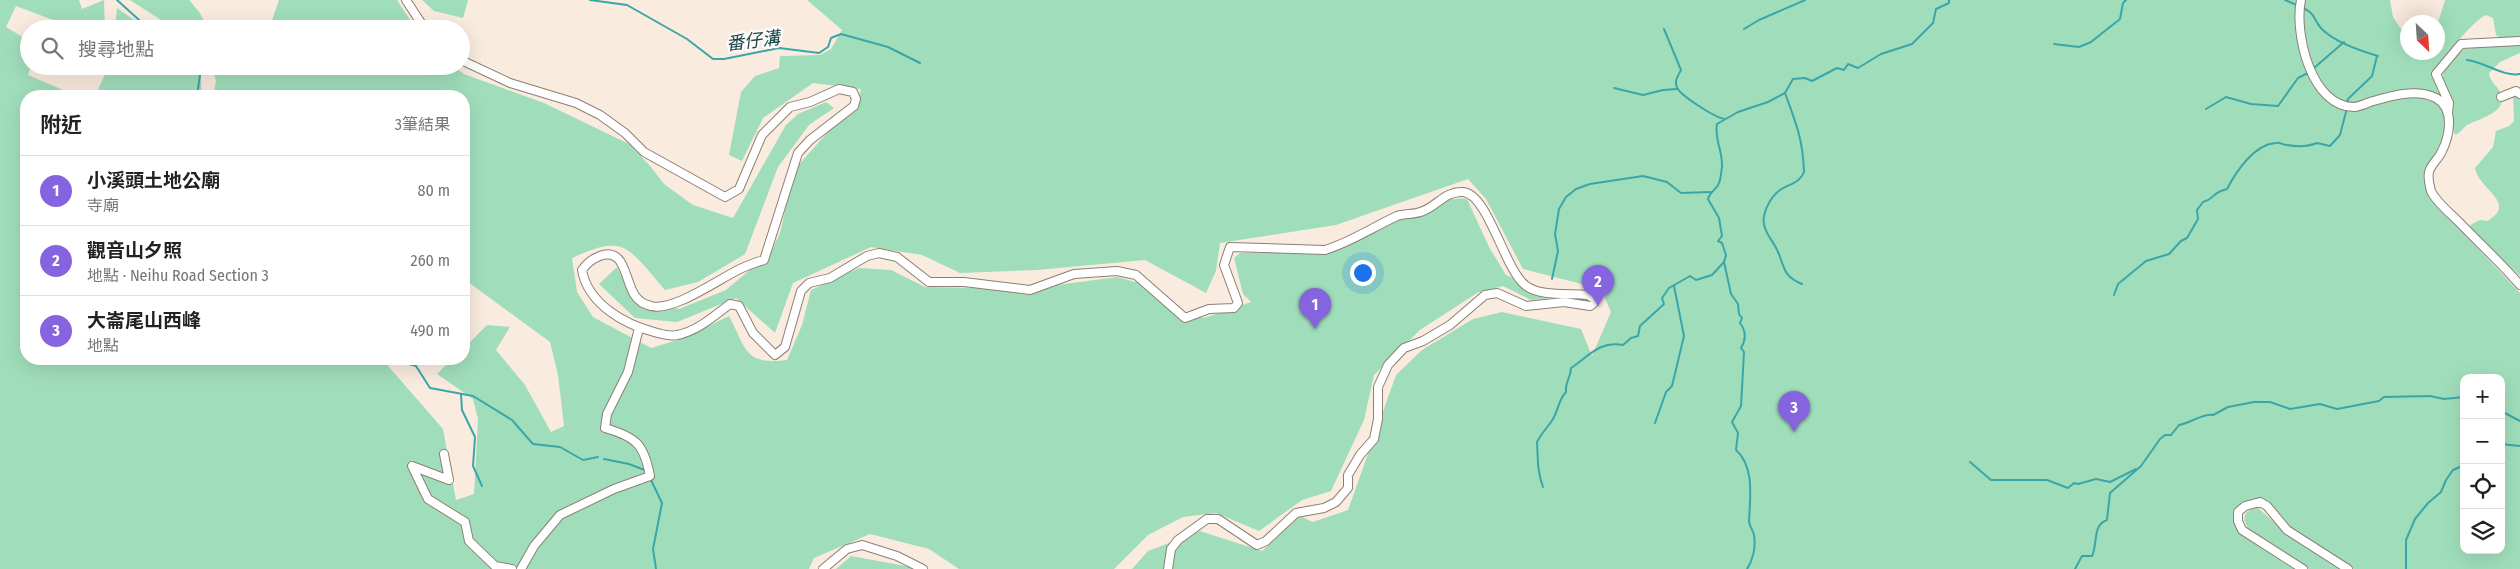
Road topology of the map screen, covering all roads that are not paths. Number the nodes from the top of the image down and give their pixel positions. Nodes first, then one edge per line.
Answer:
1 (406, 0) edge
2 (2300, 5) edge
3 (419, 20) edge
4 (2520, 41) edge
5 (470, 64) edge
6 (2520, 94) edge
7 (2501, 97) dead end
8 (2448, 112) junction
9 (2520, 285) edge
10 (639, 328) junction
11 (444, 454) dead end
12 (512, 569) edge
13 (520, 569) edge
14 (823, 569) edge
15 (922, 569) edge
16 (1168, 569) edge
17 (2303, 569) edge
18 (2348, 569) edge

1 - 3 street
2 - 8 street
4 - 8 street
5 - 10 street
6 - 7 street
8 - 9 street
10 - 13 street
10 - 16 street
11 - 12 street
14 - 15 street
17 - 18 street

